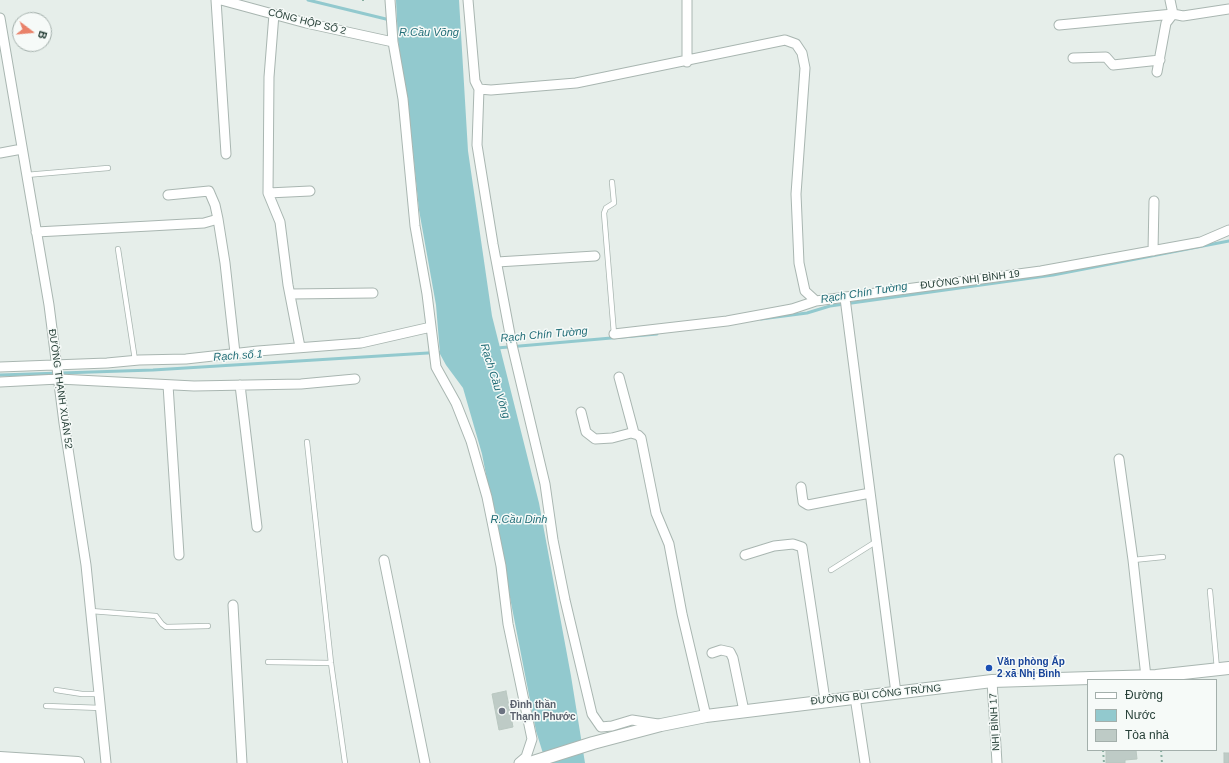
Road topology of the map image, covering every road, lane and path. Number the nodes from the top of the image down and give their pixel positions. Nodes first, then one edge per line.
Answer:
1 (216, 0) edge
2 (221, 0) edge
3 (362, 0) edge
4 (366, 0) edge
5 (390, 0) edge
6 (468, 0) edge
7 (687, 0) edge
8 (1170, 0) edge
9 (1229, 9) edge
10 (274, 14) junction
11 (1173, 14) junction
12 (0, 18) edge
13 (1059, 25) dead end
14 (393, 42) junction
15 (1073, 58) dead end
16 (1160, 60) junction
17 (688, 62) junction
18 (1157, 72) dead end
19 (479, 89) junction
20 (22, 149) junction
21 (0, 153) edge
22 (226, 154) dead end
23 (108, 168) dead end
24 (26, 175) junction
25 (612, 182) dead end
26 (310, 191) dead end
27 (268, 193) junction
28 (168, 195) dead end
29 (1154, 201) dead end
30 (218, 220) junction
31 (1229, 230) edge
32 (36, 232) junction
33 (118, 249) dead end
34 (1153, 251) junction
35 (595, 256) dead end
36 (497, 262) junction
37 (373, 293) dead end
38 (290, 294) junction
39 (845, 298) junction
40 (816, 301) junction
41 (431, 327) junction
42 (614, 334) joint
43 (300, 347) junction
44 (235, 353) junction
45 (135, 360) junction
46 (57, 365) junction
47 (0, 368) edge
48 (619, 377) dead end
49 (59, 379) junction
50 (354, 380) dead end
51 (0, 382) edge
52 (168, 385) junction
53 (240, 385) junction
54 (581, 412) dead end
55 (634, 433) junction
56 (307, 442) dead end
57 (1119, 459) dead end
58 (801, 487) dead end
59 (870, 493) junction
60 (257, 527) dead end
61 (877, 541) junction
62 (179, 555) dead end
63 (745, 555) dead end
64 (1163, 557) dead end
65 (384, 560) dead end
66 (1133, 560) junction
67 (831, 570) dead end
68 (1210, 591) dead end
69 (233, 605) dead end
70 (91, 611) junction
71 (208, 626) dead end
72 (712, 654) dead end
73 (268, 662) dead end
74 (331, 663) junction
75 (1229, 668) edge
76 (1217, 669) junction
77 (1146, 677) junction
78 (992, 682) junction
79 (56, 690) dead end
80 (896, 693) junction
81 (99, 694) junction
82 (855, 697) junction
83 (825, 700) junction
84 (46, 706) dead end
85 (101, 708) junction
86 (744, 711) junction
87 (706, 716) junction
88 (661, 725) junction
89 (1103, 751) edge
90 (1161, 751) edge
91 (0, 758) edge
92 (532, 762) edge
93 (78, 763) edge
94 (106, 763) edge
95 (242, 763) edge
96 (345, 763) edge
97 (425, 763) edge
98 (519, 763) edge
99 (865, 763) edge
100 (997, 763) edge
101 (1104, 763) edge
102 (1162, 763) edge

1 - 22 street
2 - 10 street, CỐNG HỘP SỐ 2
3 - 4 path
5 - 14 street
6 - 19 street
7 - 17 street
8 - 11 street
9 - 11 street
10 - 14 street, CỐNG HỘP SỐ 2
10 - 27 street
11 - 13 street
11 - 16 street
12 - 20 street, ĐƯỜNG THẠNH XUÂN 52
14 - 41 street
15 - 16 street
16 - 18 street
17 - 19 street
17 - 40 street
19 - 36 street
20 - 21 street
20 - 24 street, ĐƯỜNG THẠNH XUÂN 52
23 - 24 lane
24 - 32 street, ĐƯỜNG THẠNH XUÂN 52
25 - 42 lane
26 - 27 street
27 - 38 street
28 - 30 street
29 - 34 street
30 - 32 street
30 - 44 street
31 - 34 street, ĐƯỜNG NHỊ BÌNH 19
32 - 46 street, ĐƯỜNG THẠNH XUÂN 52
33 - 45 lane
34 - 39 street, ĐƯỜNG NHỊ BÌNH 19
35 - 36 street
36 - 88 street
37 - 38 street
38 - 43 street
39 - 40 street, ĐƯỜNG NHỊ BÌNH 19
39 - 59 street
40 - 42 street, ĐƯỜNG NHỊ BÌNH 19
41 - 43 street
41 - 98 street
43 - 44 street
44 - 45 street
45 - 46 street
46 - 47 street
46 - 49 street, ĐƯỜNG THẠNH XUÂN 52
48 - 55 street
49 - 51 street
49 - 52 street
49 - 70 street, ĐƯỜNG THẠNH XUÂN 52
50 - 53 street
52 - 53 street
52 - 62 street
53 - 60 street
54 - 55 street
55 - 87 street
56 - 74 lane
57 - 66 street
58 - 59 street
59 - 61 street
61 - 67 lane
61 - 80 street
63 - 83 street
64 - 66 lane
65 - 97 street
66 - 77 street
68 - 76 lane
69 - 95 street
70 - 71 lane
70 - 81 street, ĐƯỜNG THẠNH XUÂN 52
72 - 86 street
73 - 74 lane
74 - 96 lane
75 - 76 street, ĐƯỜNG BÙI CÔNG TRỪNG
76 - 77 street, ĐƯỜNG BÙI CÔNG TRỪNG
77 - 78 street, ĐƯỜNG BÙI CÔNG TRỪNG
78 - 80 street, ĐƯỜNG BÙI CÔNG TRỪNG
78 - 100 street, NHỊ BÌNH 17
79 - 81 lane
80 - 82 street, ĐƯỜNG BÙI CÔNG TRỪNG
81 - 85 street, ĐƯỜNG THẠNH XUÂN 52
82 - 83 street, ĐƯỜNG BÙI CÔNG TRỪNG
82 - 99 street
83 - 86 street, ĐƯỜNG BÙI CÔNG TRỪNG
84 - 85 lane
85 - 94 street, ĐƯỜNG THẠNH XUÂN 52
86 - 87 street, ĐƯỜNG BÙI CÔNG TRỪNG
87 - 88 street, ĐƯỜNG BÙI CÔNG TRỪNG
88 - 92 street, ĐƯỜNG BÙI CÔNG TRỪNG
89 - 101 path
90 - 102 path
91 - 93 street

